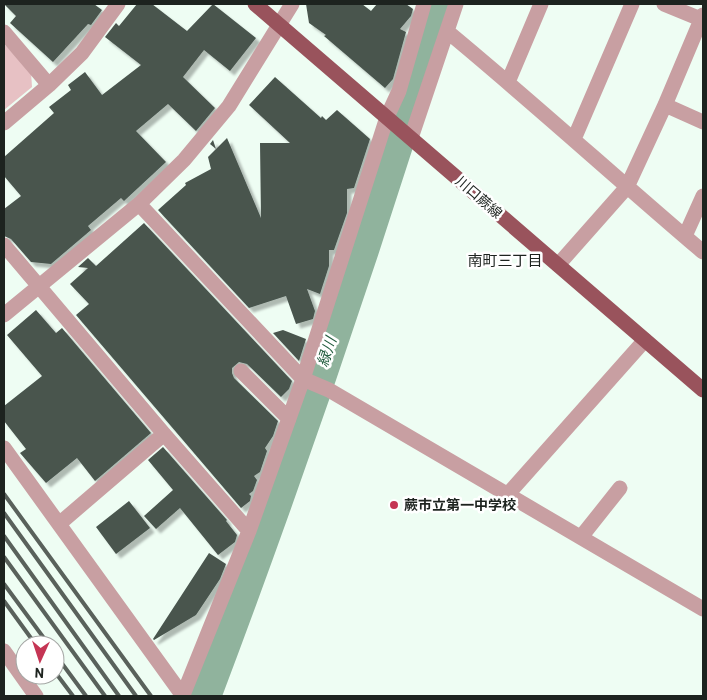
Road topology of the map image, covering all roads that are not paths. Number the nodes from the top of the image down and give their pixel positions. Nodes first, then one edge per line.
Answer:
1 (118, 4) edge
2 (255, 4) edge
3 (292, 4) edge
4 (424, 4) edge
5 (456, 4) edge
6 (541, 4) edge
7 (632, 4) edge
8 (664, 4) edge
9 (703, 18) edge
10 (280, 25) junction
11 (4, 32) edge
12 (448, 32) junction
13 (508, 82) junction
14 (49, 85) junction
15 (664, 106) junction
16 (389, 118) junction
17 (703, 122) edge
18 (4, 123) edge
19 (409, 136) junction
20 (574, 139) junction
21 (627, 187) junction
22 (703, 196) edge
23 (139, 204) junction
24 (685, 236) junction
25 (4, 245) edge
26 (703, 252) edge
27 (558, 265) junction
28 (38, 286) junction
29 (4, 315) edge
30 (644, 340) junction
31 (241, 371) dead end
32 (303, 379) junction
33 (703, 390) edge
34 (289, 419) junction
35 (164, 434) junction
36 (4, 448) edge
37 (620, 488) dead end
38 (508, 494) junction
39 (58, 524) junction
40 (249, 531) junction
41 (581, 537) junction
42 (703, 608) edge
43 (4, 651) edge
44 (36, 696) edge
45 (183, 696) edge

1 - 14 street
2 - 10 main road, 川口蕨線
3 - 10 street
4 - 16 street
5 - 12 street
6 - 13 street
7 - 20 street
8 - 9 street
9 - 15 street
10 - 16 main road, 川口蕨線
10 - 23 street
11 - 14 street
12 - 13 street
12 - 19 street
13 - 20 street
14 - 18 street
15 - 17 street
15 - 21 street
16 - 19 main road, 川口蕨線
16 - 32 street
19 - 27 main road, 川口蕨線
20 - 21 street
21 - 24 street
21 - 27 street
22 - 24 street
23 - 28 street
23 - 32 street
24 - 26 street
25 - 28 street
27 - 30 main road, 川口蕨線
28 - 29 street
28 - 35 street
30 - 33 main road, 川口蕨線
30 - 38 street
31 - 34 street
32 - 34 street
32 - 38 street
34 - 40 street
35 - 39 street
35 - 40 street
36 - 39 street
37 - 41 street
38 - 41 street
39 - 45 street
40 - 45 street
41 - 42 street
43 - 44 street

